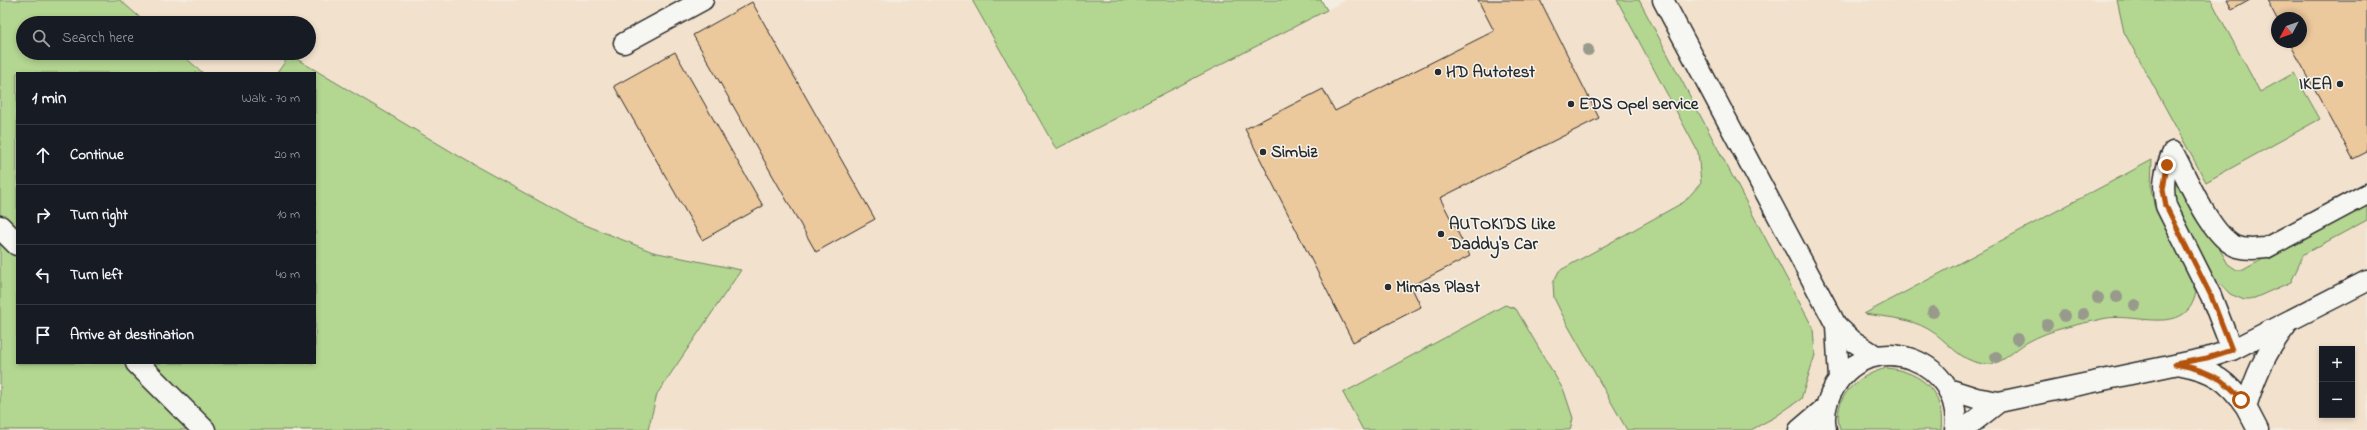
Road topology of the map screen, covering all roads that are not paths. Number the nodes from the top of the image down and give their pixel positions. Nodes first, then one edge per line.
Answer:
1 (703, 0) edge
2 (1663, 0) edge
3 (624, 43) dead end
4 (2367, 194) edge
5 (0, 227) edge
6 (16, 243) edge
7 (2367, 281) edge
8 (2288, 323) junction
9 (1836, 325) junction
10 (2232, 350) junction
11 (1876, 356) junction
12 (138, 364) edge
13 (2175, 364) junction
14 (1839, 379) junction
15 (1948, 389) junction
16 (1999, 402) junction
17 (1826, 407) junction
18 (2246, 407) junction
19 (204, 430) edge
20 (1799, 430) edge
21 (1826, 430) edge
22 (1955, 430) edge
23 (1963, 430) edge
24 (2258, 430) edge

1 - 3 lane
2 - 9 lane
4 - 10 lane
5 - 6 street
7 - 8 lane
8 - 10 lane
8 - 18 lane
9 - 11 lane
9 - 14 lane
10 - 13 lane
11 - 14 lane
11 - 15 lane
12 - 19 street
13 - 16 lane
13 - 18 lane
14 - 17 lane
15 - 16 lane
15 - 22 lane
16 - 23 lane
17 - 20 lane
17 - 21 lane
18 - 24 lane

